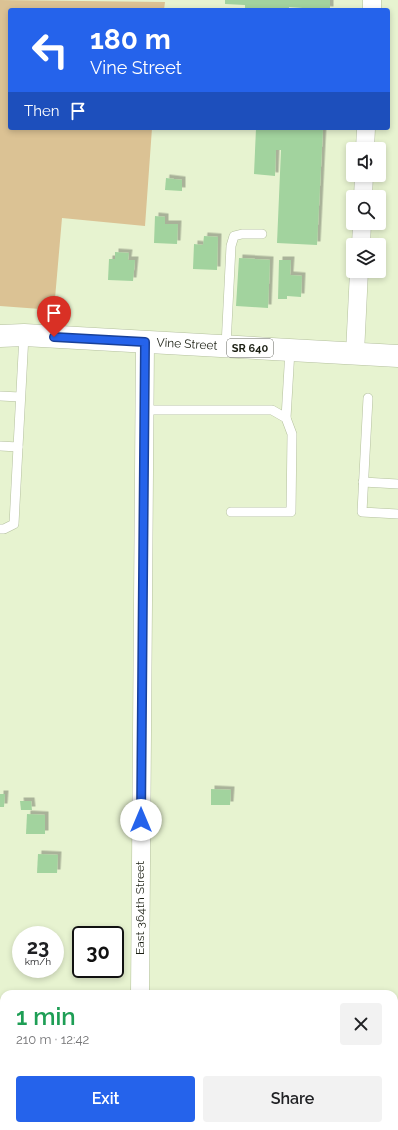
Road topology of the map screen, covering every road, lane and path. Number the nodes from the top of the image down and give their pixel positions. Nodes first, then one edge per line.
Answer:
1 (366, 130) edge
2 (365, 142) edge
3 (262, 234) dead end
4 (359, 278) edge
5 (24, 335) junction
6 (0, 336) edge
7 (145, 342) junction
8 (226, 346) junction
9 (290, 349) junction
10 (356, 353) junction
11 (398, 356) edge
12 (0, 396) edge
13 (20, 397) junction
14 (368, 398) dead end
15 (144, 410) junction
16 (286, 418) junction
17 (0, 446) edge
18 (18, 447) junction
19 (363, 482) junction
20 (398, 484) edge
21 (231, 512) dead end
22 (398, 514) edge
23 (0, 529) edge
24 (140, 990) edge

1 - 2 street
3 - 8 lane
4 - 10 street
5 - 6 main road, Vine Street / SR 640
5 - 7 main road, Vine Street / SR 640
5 - 13 lane
7 - 8 main road, Vine Street / SR 640
7 - 15 street, East 364th Street
8 - 9 main road, Vine Street / SR 640
9 - 10 main road, Vine Street / SR 640
9 - 16 lane
10 - 11 main road, Vine Street / SR 640
12 - 13 lane
13 - 18 lane
14 - 19 lane
15 - 16 lane
15 - 24 street, East 364th Street
16 - 21 lane
17 - 18 lane
18 - 23 lane
19 - 20 lane
19 - 22 lane

